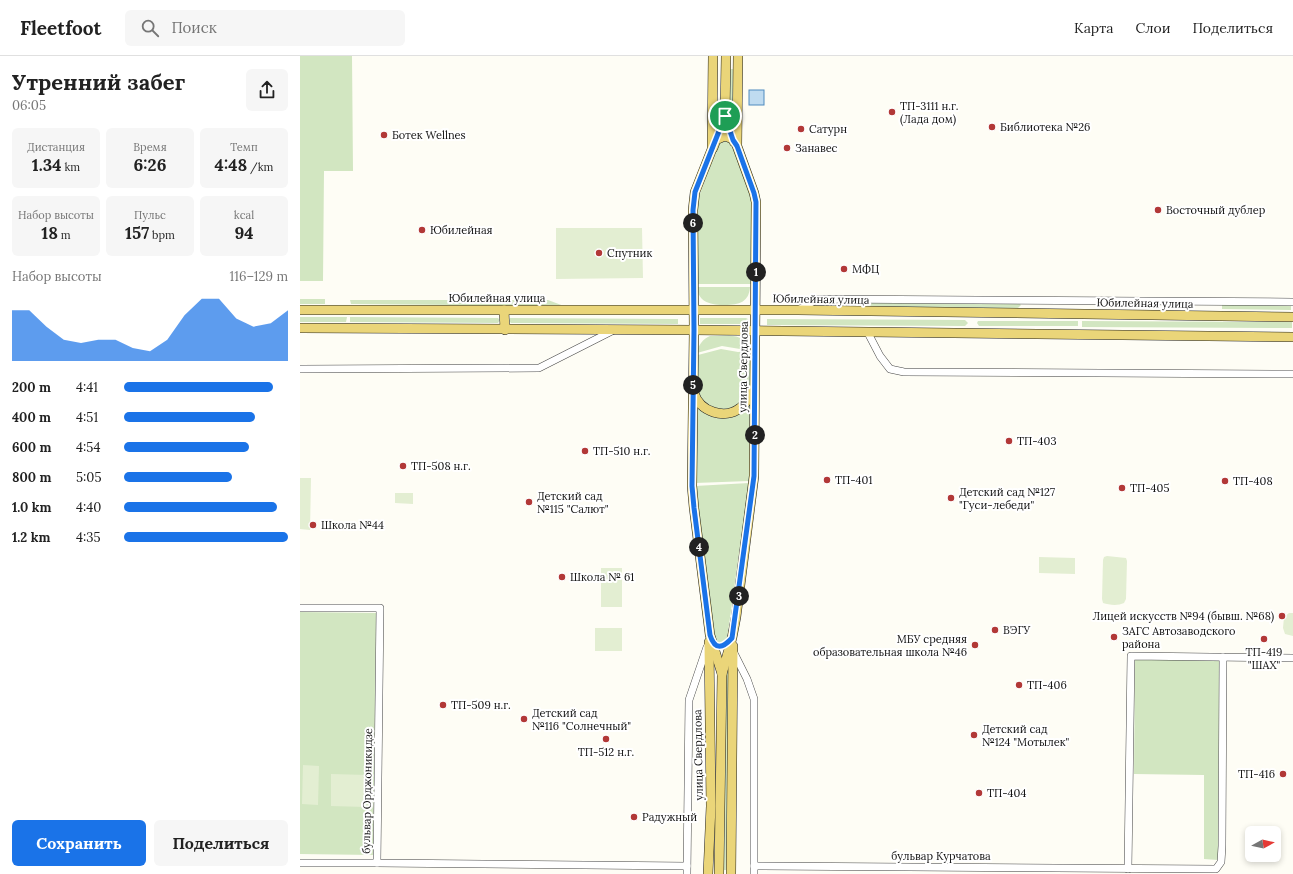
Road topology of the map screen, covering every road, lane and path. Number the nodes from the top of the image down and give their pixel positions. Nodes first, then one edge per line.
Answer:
1 (713, 56) edge
2 (726, 56) edge
3 (738, 56) edge
4 (725, 116) junction
5 (735, 143) junction
6 (714, 144) junction
7 (1293, 302) edge
8 (300, 310) edge
9 (504, 310) junction
10 (693, 310) junction
11 (756, 310) junction
12 (798, 310) junction
13 (1293, 317) edge
14 (300, 328) edge
15 (505, 330) junction
16 (614, 330) junction
17 (694, 330) junction
18 (756, 332) junction
19 (868, 333) junction
20 (1293, 336) edge
21 (300, 369) edge
22 (1293, 374) edge
23 (755, 384) junction
24 (693, 388) junction
25 (300, 608) edge
26 (732, 638) junction
27 (710, 639) junction
28 (733, 650) junction
29 (1223, 657) junction
30 (1293, 658) edge
31 (722, 674) junction
32 (300, 863) edge
33 (377, 863) junction
34 (687, 866) junction
35 (754, 866) junction
36 (1128, 869) junction
37 (687, 874) edge
38 (708, 874) edge
39 (719, 874) edge
40 (731, 874) edge
41 (754, 874) edge

1 - 6 main road, улица Свердлова
2 - 4 main road, улица Свердлова
3 - 5 main road, улица Свердлова
4 - 5 main road, улица Свердлова
4 - 6 main road, улица Свердлова
5 - 6 main road
5 - 11 main road, улица Свердлова
6 - 10 main road, улица Свердлова
7 - 12 street
8 - 9 main road, Юбилейная улица
9 - 10 main road, Юбилейная улица
9 - 15 main road
10 - 11 main road, Юбилейная улица
10 - 17 main road, улица Свердлова
11 - 12 main road, Юбилейная улица
11 - 18 main road, улица Свердлова
12 - 13 main road, Юбилейная улица
14 - 15 main road
15 - 16 main road
16 - 17 main road
16 - 21 street
17 - 18 main road
17 - 24 main road, улица Свердлова
18 - 19 main road
18 - 23 main road, улица Свердлова
19 - 20 main road
19 - 22 street
23 - 24 main road
23 - 26 main road, улица Свердлова
24 - 27 main road, улица Свердлова
25 - 33 street, бульвар Орджоникидзе
26 - 27 main road
26 - 28 main road, улица Свердлова
26 - 31 main road, улица Свердлова
27 - 31 main road, улица Свердлова
27 - 34 street
27 - 38 main road, улица Свердлова
28 - 35 street
28 - 40 main road, улица Свердлова
29 - 30 street
29 - 36 street, бульвар Курчатова
29 - 36 street
31 - 39 main road, улица Свердлова
32 - 33 street
33 - 34 street, бульвар Орджоникидзе
34 - 37 street
35 - 36 street, бульвар Курчатова
35 - 41 street

